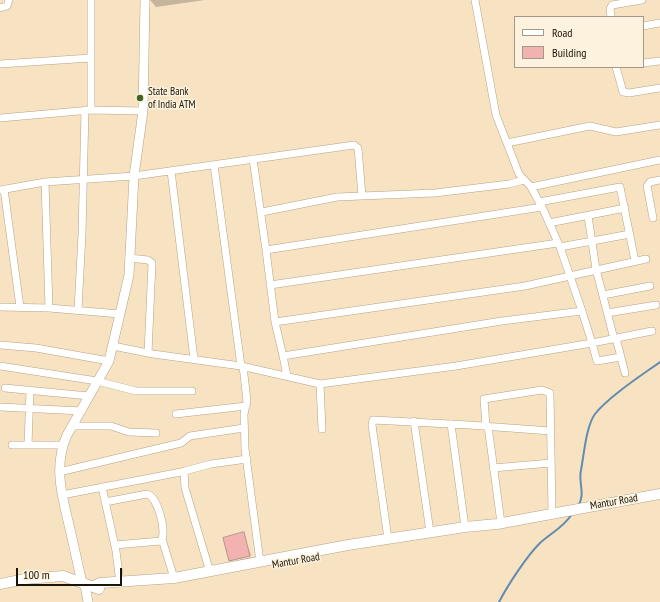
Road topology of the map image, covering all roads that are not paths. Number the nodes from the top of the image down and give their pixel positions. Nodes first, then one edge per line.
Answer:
1 (9, 0) edge
2 (91, 0) edge
3 (147, 0) edge
4 (475, 0) edge
5 (642, 0) edge
6 (611, 3) edge
7 (0, 8) edge
8 (611, 16) edge
9 (660, 23) edge
10 (644, 26) edge
11 (91, 58) junction
12 (660, 61) edge
13 (644, 63) edge
14 (0, 64) edge
15 (616, 68) edge
16 (660, 88) edge
17 (88, 110) junction
18 (143, 111) junction
19 (0, 118) edge
20 (660, 125) edge
21 (507, 143) junction
22 (253, 159) junction
23 (660, 160) edge
24 (214, 165) junction
25 (171, 171) junction
26 (134, 176) junction
27 (83, 180) junction
28 (524, 180) junction
29 (660, 180) edge
30 (45, 182) junction
31 (531, 187) junction
32 (2, 189) edge
33 (362, 196) junction
34 (541, 204) junction
35 (625, 208) junction
36 (262, 212) junction
37 (588, 216) junction
38 (653, 218) dead end
39 (549, 223) junction
40 (630, 234) junction
41 (592, 241) junction
42 (559, 245) junction
43 (266, 250) junction
44 (129, 258) junction
45 (646, 259) dead end
46 (635, 261) junction
47 (596, 269) junction
48 (570, 275) junction
49 (270, 285) junction
50 (650, 286) dead end
51 (602, 295) junction
52 (656, 305) dead end
53 (0, 307) edge
54 (20, 307) junction
55 (48, 308) junction
56 (78, 310) junction
57 (582, 311) junction
58 (608, 313) junction
59 (120, 314) junction
60 (275, 322) junction
61 (652, 331) dead end
62 (615, 338) junction
63 (592, 343) junction
64 (0, 345) edge
65 (113, 346) junction
66 (148, 353) junction
67 (283, 356) junction
68 (621, 356) junction
69 (194, 359) junction
70 (109, 361) junction
71 (0, 366) edge
72 (242, 366) junction
73 (625, 373) dead end
74 (287, 376) junction
75 (97, 381) junction
76 (320, 384) junction
77 (5, 388) dead end
78 (30, 390) junction
79 (192, 391) dead end
80 (89, 396) junction
81 (246, 406) junction
82 (0, 407) edge
83 (29, 408) junction
84 (82, 411) junction
85 (176, 414) dead end
86 (414, 422) junction
87 (450, 424) junction
88 (73, 426) junction
89 (487, 426) junction
90 (244, 428) junction
91 (322, 429) dead end
92 (551, 431) junction
93 (156, 433) dead end
94 (12, 445) dead end
95 (28, 445) junction
96 (63, 445) junction
97 (247, 459) junction
98 (551, 463) junction
99 (492, 468) junction
100 (184, 471) junction
101 (59, 472) junction
102 (102, 487) junction
103 (660, 494) edge
104 (62, 495) junction
105 (105, 502) junction
106 (557, 513) junction
107 (499, 524) junction
108 (465, 527) junction
109 (430, 532) junction
110 (162, 539) junction
111 (388, 539) junction
112 (115, 545) junction
113 (260, 562) junction
114 (210, 572) junction
115 (174, 578) junction
116 (120, 583) junction
117 (0, 584) edge
118 (87, 585) junction
119 (87, 602) edge

1 - 7 street
2 - 11 street
3 - 18 street
4 - 21 street
5 - 6 street
6 - 8 street
9 - 10 street
11 - 14 street
11 - 17 street
12 - 13 street
15 - 16 street
17 - 18 street
17 - 19 street
17 - 27 street
18 - 26 street
20 - 21 street
21 - 28 street
22 - 24 street
22 - 33 street
22 - 36 street
23 - 31 street
24 - 25 street
24 - 72 street
25 - 26 street
25 - 69 street
26 - 27 street
26 - 44 street
27 - 30 street
27 - 56 street
28 - 31 street
28 - 33 street
29 - 38 street
30 - 32 street
30 - 55 street
31 - 34 street
32 - 54 street
33 - 36 street
34 - 35 street
34 - 39 street
34 - 43 street
35 - 37 street
35 - 40 street
36 - 43 street
37 - 39 street
37 - 41 street
39 - 42 street
40 - 41 street
40 - 46 street
41 - 42 street
41 - 47 street
42 - 48 street
42 - 49 street
43 - 49 street
44 - 59 street
44 - 66 street
45 - 46 street
46 - 47 street
47 - 48 street
47 - 51 street
48 - 57 street
48 - 60 street
49 - 60 street
50 - 51 street
51 - 58 street
52 - 58 street
53 - 54 street
54 - 55 street
55 - 56 street
56 - 59 street
57 - 63 street
57 - 67 street
58 - 62 street
59 - 65 street
60 - 67 street
61 - 62 street
62 - 63 street
62 - 68 street
63 - 68 street
63 - 76 street
64 - 70 street
65 - 66 street
65 - 70 street
66 - 69 street
67 - 74 street
68 - 73 street
69 - 72 street
70 - 75 street
71 - 75 street
72 - 74 street
72 - 81 street
74 - 76 street
75 - 79 street
75 - 80 street
76 - 91 street
77 - 78 street
78 - 80 street
78 - 83 street
80 - 84 street
81 - 85 street
81 - 90 street
82 - 83 street
83 - 84 street
83 - 95 street
84 - 88 street
86 - 87 street
86 - 109 street
86 - 111 street
87 - 89 street
87 - 108 street
88 - 93 street
88 - 96 street
89 - 92 street
89 - 92 street
89 - 99 street
90 - 97 street
90 - 101 street
92 - 98 street
94 - 95 street
95 - 96 street
96 - 101 street
97 - 100 street
97 - 113 street
98 - 99 street
98 - 106 street
99 - 107 street
100 - 102 street
100 - 114 street
101 - 104 street
102 - 104 street
102 - 105 street
103 - 106 main road, Mantur Road
104 - 118 street
105 - 110 street
105 - 112 street
106 - 107 main road, Mantur Road
107 - 108 main road, Mantur Road
107 - 118 main road, Mantur Road
108 - 109 main road, Mantur Road
109 - 111 main road, Mantur Road
110 - 112 street
110 - 115 street
111 - 113 main road, Mantur Road
112 - 116 street
113 - 114 main road, Mantur Road
114 - 115 main road, Mantur Road
115 - 116 main road, Mantur Road
116 - 118 main road, Mantur Road
117 - 118 main road, Mantur Road
118 - 119 street

